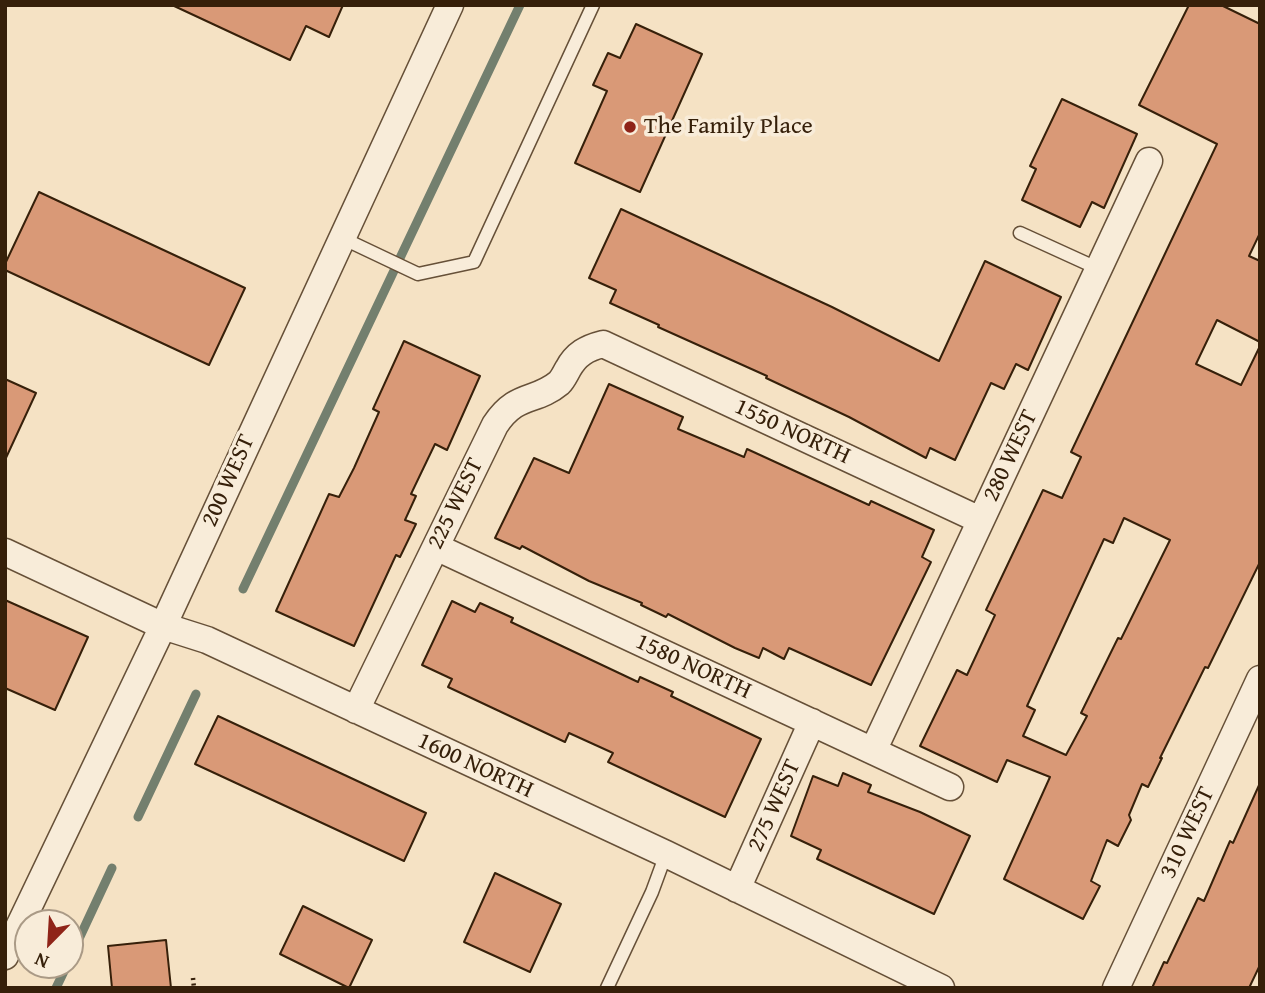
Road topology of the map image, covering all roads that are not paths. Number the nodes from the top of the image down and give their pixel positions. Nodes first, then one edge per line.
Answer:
1 (450, 5) edge
2 (593, 5) edge
3 (1149, 161) dead end
4 (1020, 233) dead end
5 (342, 238) junction
6 (1099, 270) junction
7 (603, 344) joint
8 (980, 520) junction
9 (436, 547) junction
10 (5, 552) edge
11 (163, 626) junction
12 (1260, 679) edge
13 (356, 710) junction
14 (812, 722) junction
15 (873, 751) junction
16 (950, 787) dead end
17 (666, 854) junction
18 (737, 889) junction
19 (5, 956) edge
20 (607, 988) edge
21 (941, 988) edge
22 (1116, 988) edge

1 - 5 street, 200 WEST
2 - 5 lane
3 - 6 street, 280 WEST
4 - 6 lane
5 - 11 street, 200 WEST
6 - 8 street, 280 WEST
7 - 8 street, 1550 NORTH
7 - 9 street, 225 WEST
8 - 15 street, 280 WEST
9 - 13 street, 225 WEST
9 - 14 street, 1580 NORTH
10 - 11 street, 1600 NORTH
11 - 13 street, 1600 NORTH
11 - 19 street, 200 WEST
12 - 22 street, 310 WEST
13 - 17 street, 1600 NORTH
14 - 15 street, 1580 NORTH
14 - 18 street, 275 WEST
15 - 16 street, 1580 NORTH
17 - 18 street, 1600 NORTH
17 - 20 lane
18 - 21 street, 1600 NORTH

